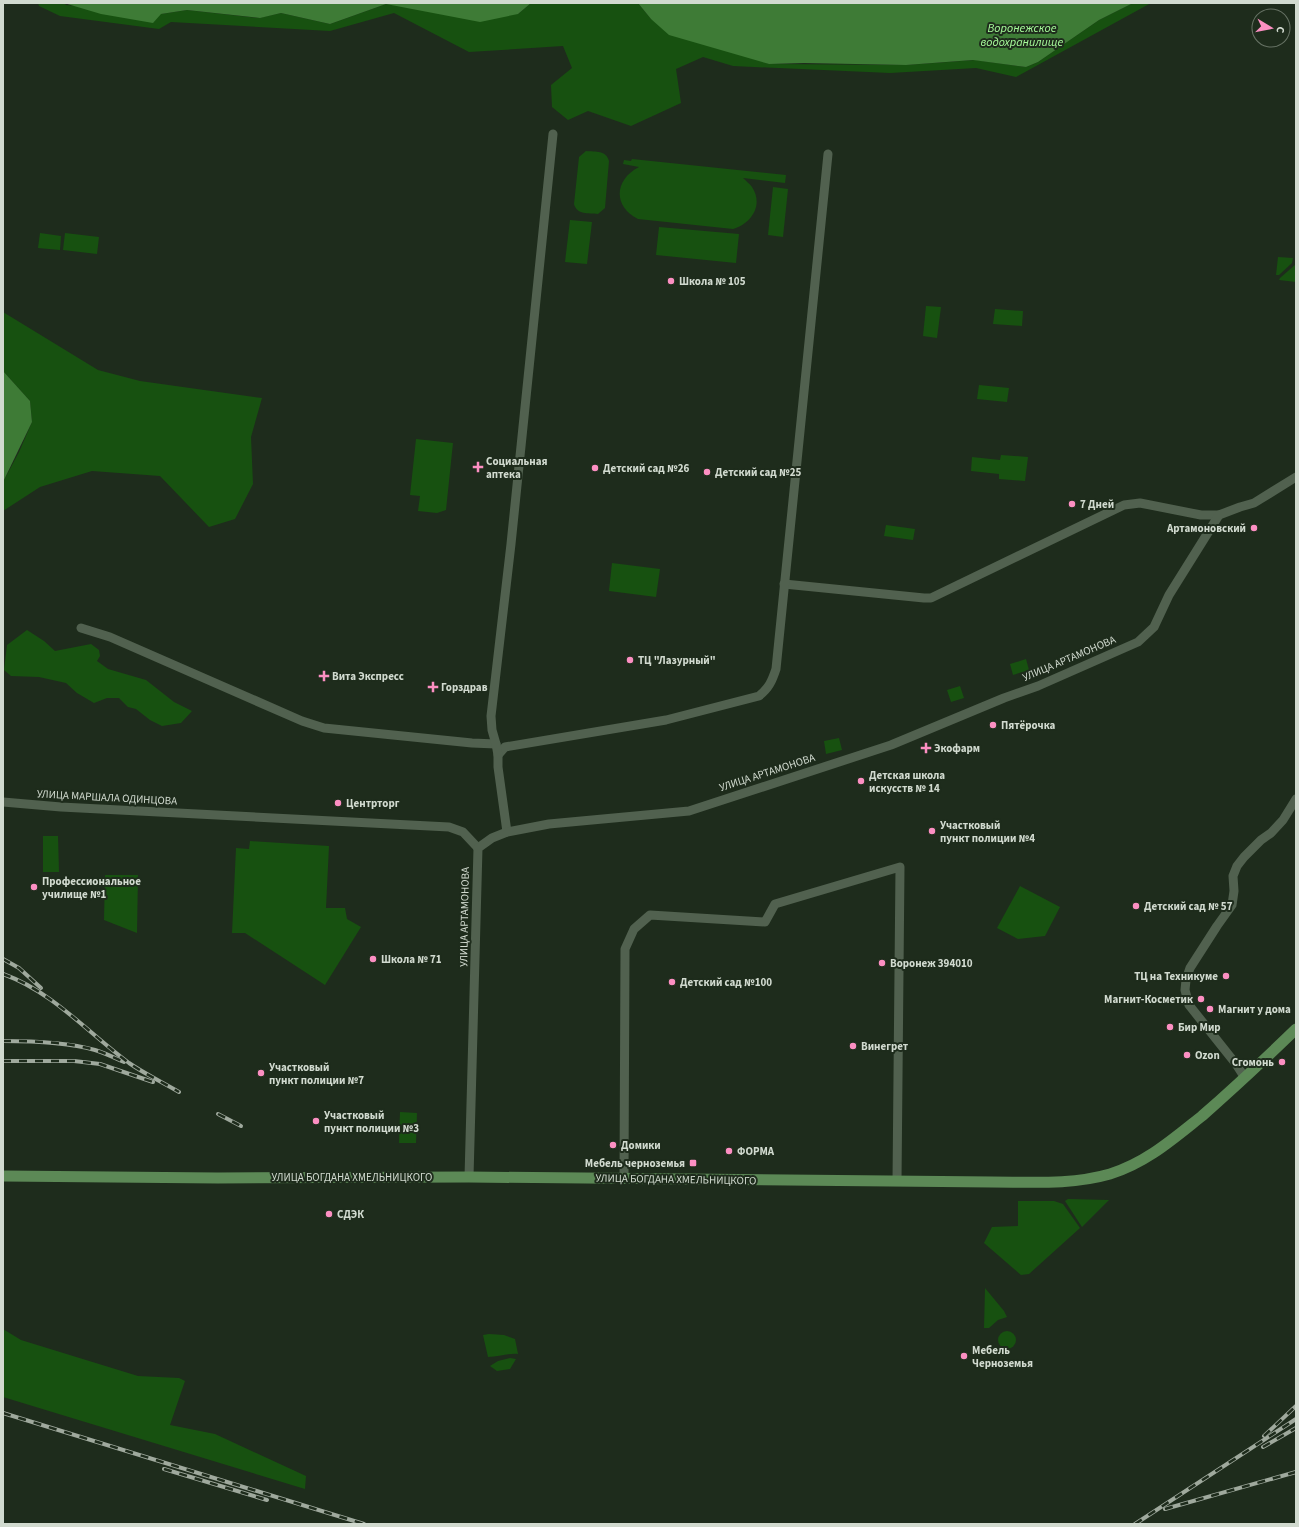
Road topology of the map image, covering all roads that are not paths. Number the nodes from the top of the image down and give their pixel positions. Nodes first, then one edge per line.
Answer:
1 (553, 134) dead end
2 (828, 154) dead end
3 (1296, 478) edge
4 (1219, 515) junction
5 (784, 584) junction
6 (81, 628) dead end
7 (496, 744) junction
8 (498, 755) junction
9 (1296, 799) edge
10 (3, 802) edge
11 (507, 832) junction
12 (478, 848) junction
13 (1296, 1030) edge
14 (1245, 1078) junction
15 (3, 1176) edge
16 (469, 1177) junction
17 (624, 1178) junction
18 (896, 1181) junction

1 - 7 street
2 - 5 street
3 - 4 street
4 - 5 street
4 - 11 street, УЛИЦА АРТАМОНОВА
5 - 8 street
6 - 7 street
7 - 8 street
8 - 11 street
9 - 14 street
10 - 12 street, УЛИЦА МАРШАЛА ОДИНЦОВА
11 - 12 street, УЛИЦА АРТАМОНОВА
12 - 16 street, УЛИЦА АРТАМОНОВА
13 - 14 main road, УЛИЦА БОГДАНА ХМЕЛЬНИЦКОГО
14 - 18 main road, УЛИЦА БОГДАНА ХМЕЛЬНИЦКОГО
15 - 16 main road, УЛИЦА БОГДАНА ХМЕЛЬНИЦКОГО
16 - 17 main road, УЛИЦА БОГДАНА ХМЕЛЬНИЦКОГО
17 - 18 main road, УЛИЦА БОГДАНА ХМЕЛЬНИЦКОГО
17 - 18 street

